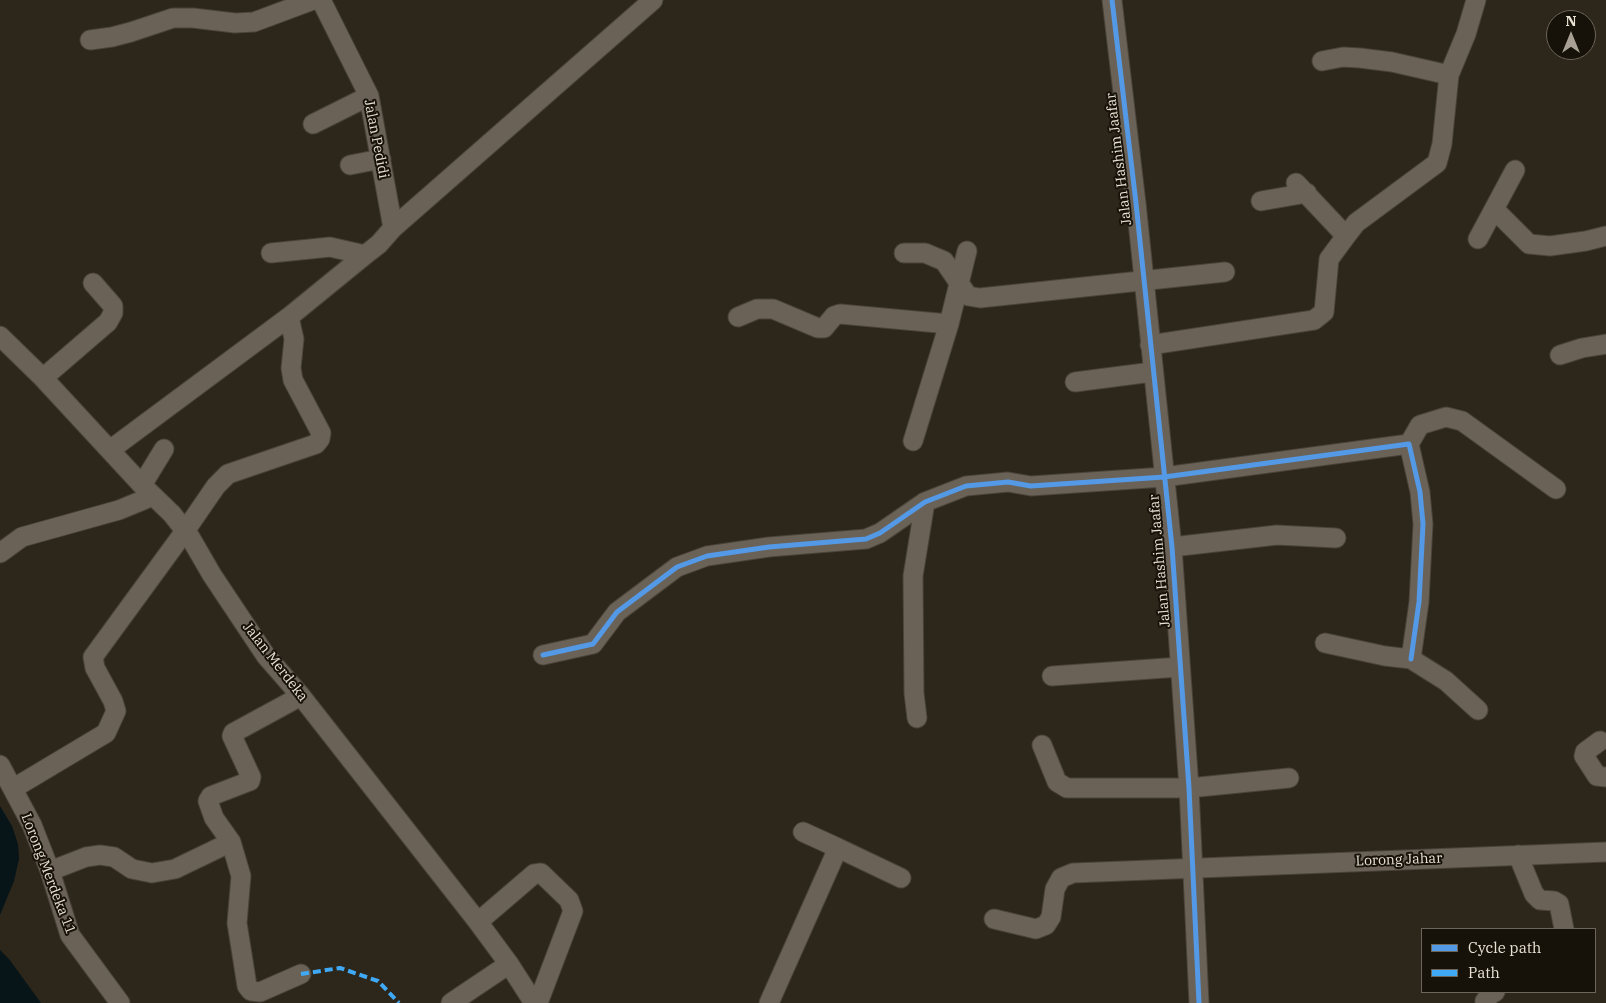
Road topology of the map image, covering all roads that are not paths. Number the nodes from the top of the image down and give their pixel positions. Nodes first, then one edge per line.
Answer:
1 (313, 0) edge
2 (321, 0) edge
3 (653, 0) edge
4 (1112, 0) edge
5 (1476, 0) edge
6 (90, 40) dead end
7 (1322, 61) dead end
8 (1449, 75) junction
9 (369, 96) junction
10 (313, 124) dead end
11 (381, 159) junction
12 (350, 165) dead end
13 (1515, 170) dead end
14 (1262, 201) dead end
15 (1494, 209) junction
16 (393, 228) junction
17 (1346, 236) junction
18 (1606, 236) edge
19 (1478, 239) dead end
20 (967, 251) dead end
21 (271, 253) dead end
22 (904, 253) dead end
23 (365, 255) junction
24 (1225, 272) dead end
25 (1144, 281) junction
26 (93, 283) dead end
27 (959, 285) junction
28 (289, 316) junction
29 (738, 316) dead end
30 (949, 324) junction
31 (0, 336) edge
32 (1606, 344) edge
33 (1150, 345) junction
34 (1560, 355) dead end
35 (1152, 372) junction
36 (43, 378) junction
37 (1075, 382) dead end
38 (913, 441) dead end
39 (1409, 444) junction
40 (164, 449) dead end
41 (110, 450) junction
42 (1164, 477) junction
43 (1556, 490) dead end
44 (148, 491) junction
45 (925, 502) junction
46 (185, 531) junction
47 (1336, 538) dead end
48 (1172, 547) junction
49 (0, 553) edge
50 (1325, 644) dead end
51 (543, 655) dead end
52 (1411, 659) junction
53 (1180, 667) junction
54 (1052, 676) dead end
55 (301, 696) junction
56 (1478, 710) dead end
57 (917, 718) dead end
58 (1600, 741) dead end
59 (1042, 745) dead end
60 (0, 765) edge
61 (1606, 777) edge
62 (1290, 778) dead end
63 (14, 788) junction
64 (1189, 788) junction
65 (804, 832) dead end
66 (231, 842) junction
67 (838, 848) junction
68 (1606, 852) edge
69 (1518, 854) junction
70 (1192, 868) junction
71 (50, 871) junction
72 (901, 878) dead end
73 (994, 919) dead end
74 (478, 922) junction
75 (1564, 928) edge
76 (508, 964) junction
77 (301, 974) dead end
78 (1493, 993) edge
79 (120, 1003) edge
80 (451, 1003) edge
81 (536, 1003) edge
82 (770, 1003) edge
83 (1199, 1003) edge
84 (1486, 1003) edge

1 - 6 street
2 - 9 street, Jalan Pedidi
3 - 16 street
4 - 25 street, Jalan Hashim Jaafar
5 - 8 street
7 - 8 street
8 - 17 street
9 - 10 street
9 - 11 street, Jalan Pedidi
11 - 12 street
11 - 16 street, Jalan Pedidi
13 - 15 street
14 - 17 street
15 - 18 street
15 - 19 street
16 - 23 street
17 - 33 street
20 - 27 street
21 - 23 street
22 - 27 street
23 - 28 street
24 - 25 street
25 - 27 street
25 - 33 street, Jalan Hashim Jaafar
26 - 36 street
27 - 30 street
28 - 41 street
28 - 46 street
29 - 30 street
30 - 38 street
31 - 36 street, Jalan Merdeka
32 - 34 street
33 - 35 street, Jalan Hashim Jaafar
35 - 37 street
35 - 42 street, Jalan Hashim Jaafar
36 - 41 street, Jalan Merdeka
39 - 42 street
39 - 43 street
39 - 52 street
40 - 44 street
41 - 44 street, Jalan Merdeka
42 - 45 street
42 - 48 street, Jalan Hashim Jaafar
44 - 46 street, Jalan Merdeka
44 - 49 street
45 - 51 street
45 - 57 street
46 - 55 street, Jalan Merdeka
46 - 63 street
47 - 48 street
48 - 53 street, Jalan Hashim Jaafar
50 - 52 street
52 - 56 street
53 - 54 street
53 - 64 street, Jalan Hashim Jaafar
55 - 66 street
55 - 74 street, Jalan Merdeka
58 - 61 street
59 - 64 street
60 - 63 street, Lorong Merdeka 11
62 - 64 street
63 - 71 street, Lorong Merdeka 11
64 - 70 street, Jalan Hashim Jaafar
65 - 67 street
66 - 71 street
66 - 77 street
67 - 72 street
67 - 82 street
68 - 69 street, Lorong Jahar
69 - 70 street, Lorong Jahar
69 - 75 street
70 - 73 street, Lorong Jahar
70 - 83 street, Jalan Hashim Jaafar
71 - 79 street, Lorong Merdeka 11
74 - 76 street, Jalan Merdeka
74 - 81 street
76 - 80 street
76 - 81 street, Jalan Merdeka
78 - 84 street

